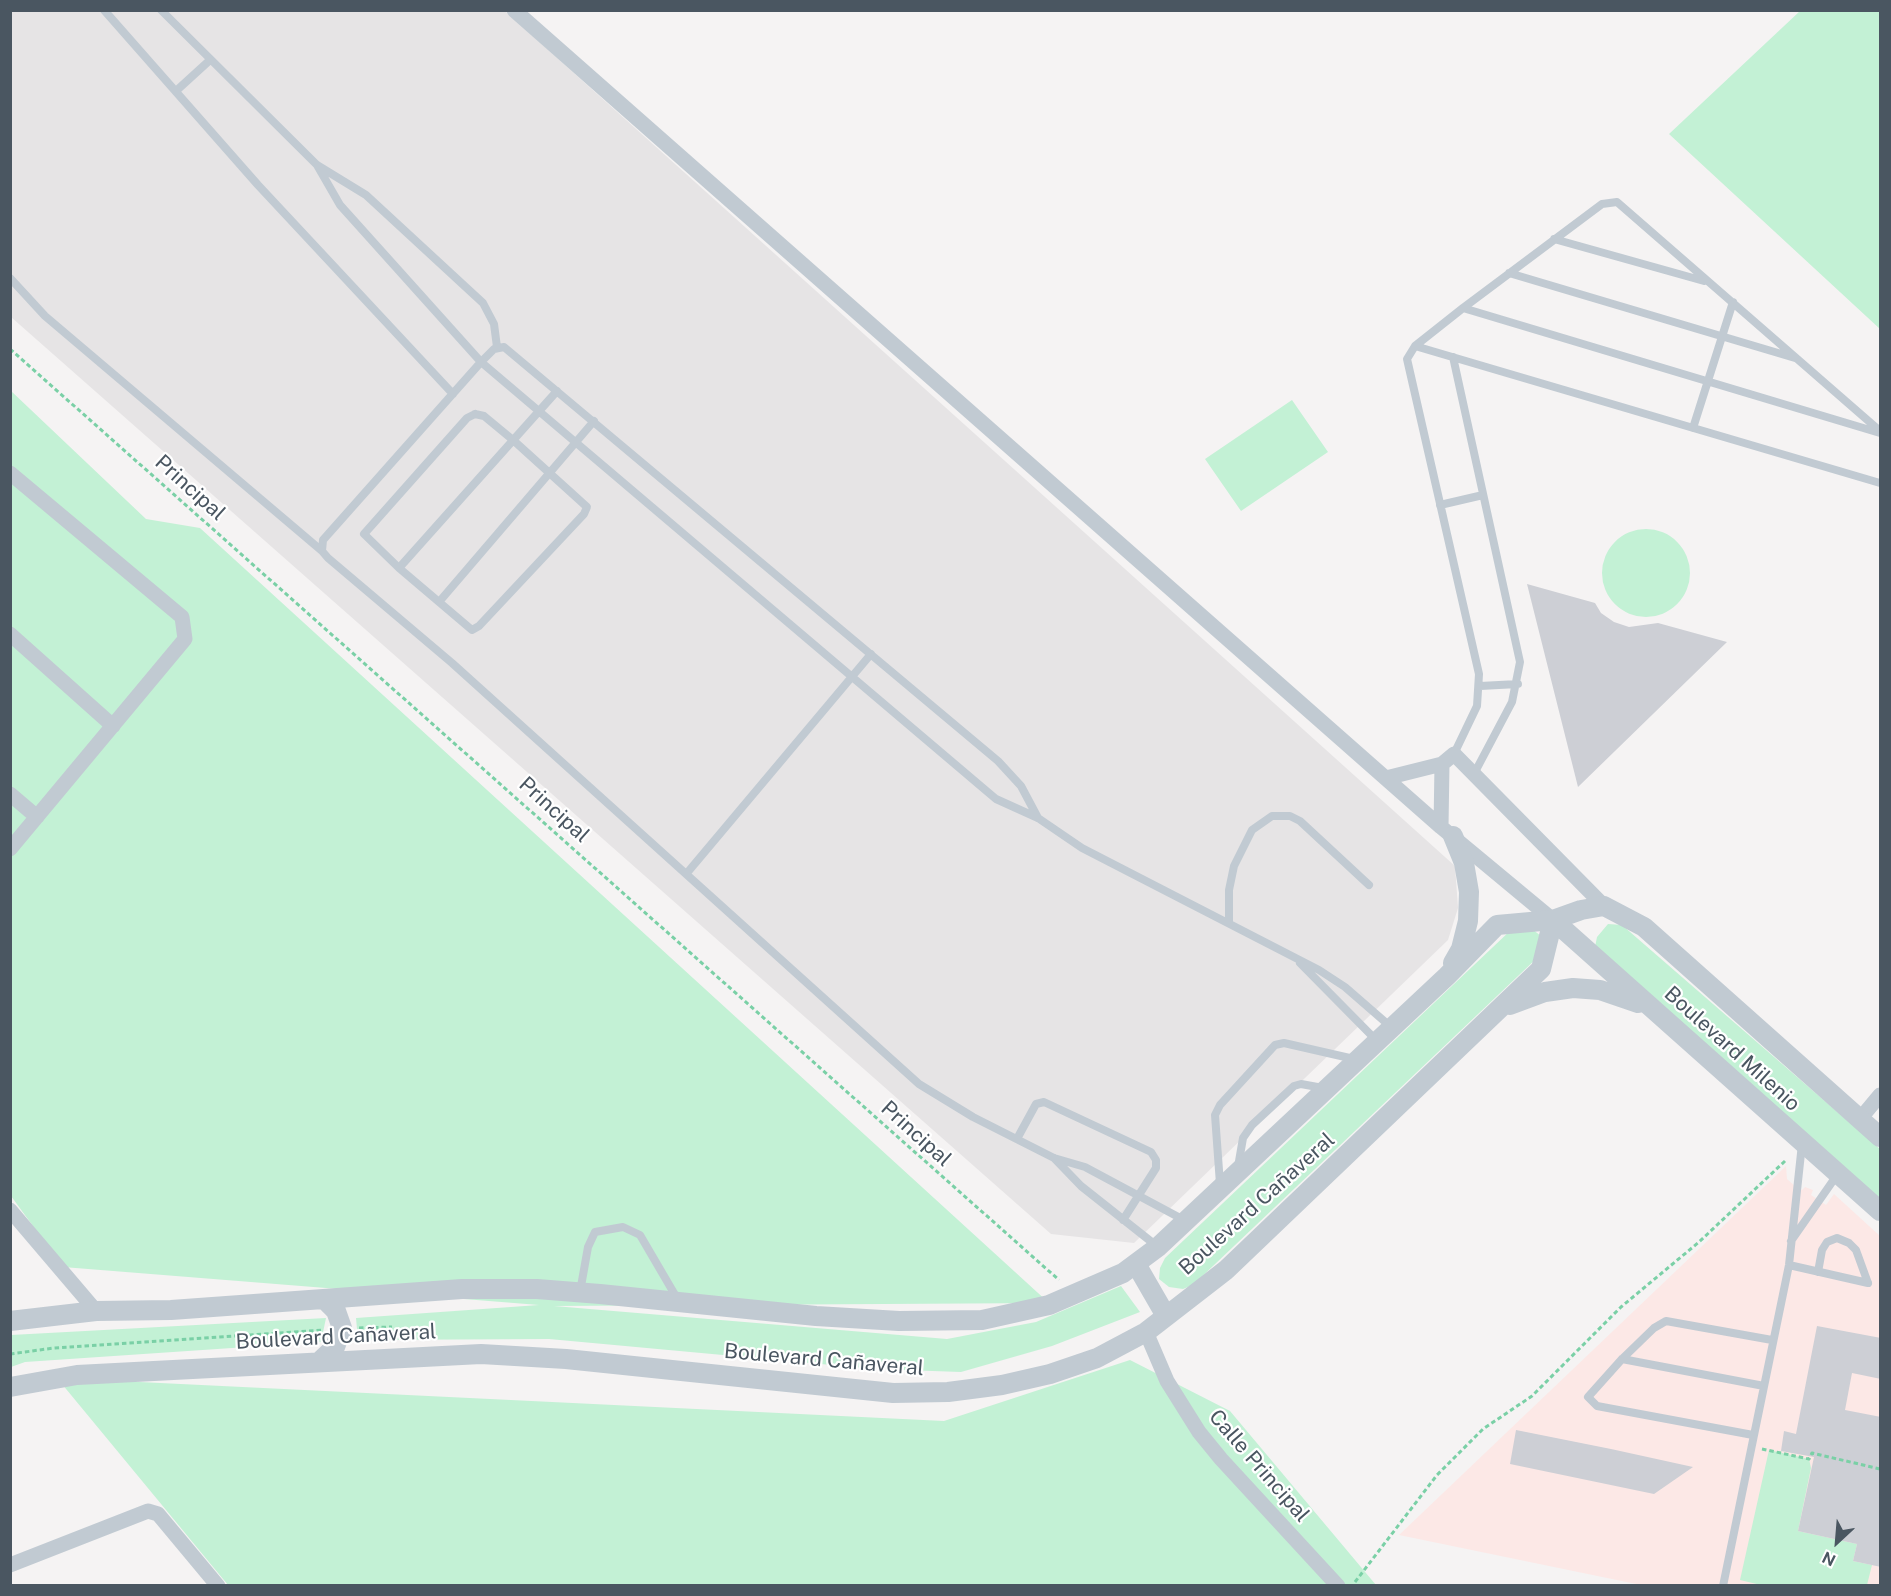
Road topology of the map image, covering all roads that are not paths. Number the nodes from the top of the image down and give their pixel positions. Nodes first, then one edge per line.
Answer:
1 (104, 10) edge
2 (161, 10) edge
3 (514, 10) edge
4 (210, 60) junction
5 (176, 91) junction
6 (317, 165) junction
7 (1554, 239) junction
8 (1509, 273) junction
9 (10, 278) edge
10 (1709, 282) junction
11 (1733, 302) junction
12 (1463, 308) junction
13 (1722, 336) junction
14 (1415, 346) junction
15 (497, 347) junction
16 (1453, 357) junction
17 (1798, 359) junction
18 (481, 362) junction
19 (1707, 382) junction
20 (557, 391) junction
21 (453, 394) junction
22 (539, 411) junction
23 (594, 421) junction
24 (1693, 428) junction
25 (1881, 432) edge
26 (513, 440) junction
27 (576, 442) junction
28 (551, 472) junction
29 (10, 473) edge
30 (1881, 483) edge
31 (1483, 495) junction
32 (1440, 505) junction
33 (322, 551) junction
34 (399, 568) junction
35 (439, 602) junction
36 (10, 634) edge
37 (872, 654) junction
38 (853, 676) junction
39 (1518, 684) junction
40 (1480, 686) junction
41 (113, 726) junction
42 (1454, 754) junction
43 (1442, 764) junction
44 (1474, 772) junction
45 (1386, 778) junction
46 (10, 794) edge
47 (37, 817) junction
48 (1038, 818) junction
49 (1447, 831) junction
50 (10, 849) edge
51 (687, 873) junction
52 (1369, 885) dead end
53 (1604, 906) junction
54 (1553, 920) junction
55 (1229, 922) junction
56 (1297, 960) junction
57 (1447, 976) junction
58 (1652, 1010) junction
59 (1495, 1013) junction
60 (1392, 1028) junction
61 (1377, 1042) junction
62 (1358, 1060) junction
63 (1881, 1095) edge
64 (1860, 1119) junction
65 (1018, 1137) junction
66 (1881, 1137) edge
67 (1802, 1143) junction
68 (1054, 1158) junction
69 (1837, 1175) junction
70 (1221, 1189) junction
71 (1138, 1196) junction
72 (10, 1210) edge
73 (1881, 1211) edge
74 (1123, 1220) junction
75 (1187, 1221) junction
76 (1791, 1242) junction
77 (1158, 1247) junction
78 (1136, 1264) junction
79 (1789, 1265) junction
80 (1818, 1272) junction
81 (580, 1292) junction
82 (325, 1300) junction
83 (678, 1302) junction
84 (96, 1311) junction
85 (1166, 1316) junction
86 (10, 1321) edge
87 (1146, 1332) junction
88 (1772, 1340) junction
89 (1622, 1359) junction
90 (319, 1362) junction
91 (1764, 1386) junction
92 (10, 1387) edge
93 (1753, 1435) junction
94 (10, 1565) edge
95 (218, 1586) edge
96 (1338, 1586) edge
97 (1723, 1586) edge

1 - 5 lane
2 - 4 lane
3 - 45 street
4 - 5 lane
4 - 6 lane
5 - 21 lane
6 - 15 lane
6 - 18 lane
7 - 8 lane
7 - 10 lane
7 - 10 lane
8 - 12 lane
8 - 13 lane
9 - 33 lane
10 - 11 lane
11 - 13 lane
11 - 17 lane
12 - 14 lane
12 - 19 lane
13 - 17 lane
13 - 19 lane
14 - 16 lane
14 - 32 lane
15 - 18 lane
15 - 20 lane
16 - 24 lane
16 - 31 lane
17 - 25 lane
18 - 21 lane
18 - 22 lane
19 - 24 lane
19 - 25 lane
20 - 22 lane
20 - 23 lane
21 - 33 lane
22 - 26 lane
22 - 27 lane
23 - 27 lane
23 - 37 lane
24 - 30 lane
26 - 28 lane
26 - 34 lane
26 - 34 lane
27 - 28 lane
27 - 38 lane
28 - 35 lane
28 - 35 lane
29 - 41 street
31 - 32 lane
31 - 39 lane
32 - 40 lane
33 - 51 lane
34 - 35 lane
36 - 41 street
37 - 38 lane
37 - 48 lane
38 - 48 lane
38 - 51 lane
39 - 40 lane
39 - 44 lane
40 - 42 lane
41 - 47 street
42 - 43 street
42 - 44 street
43 - 45 street
43 - 49 street
44 - 53 street
45 - 49 street
46 - 47 street
47 - 50 street
48 - 55 lane
49 - 54 street
49 - 57 street
51 - 65 lane
52 - 55 lane
53 - 54 street, Boulevard Cañaveral
53 - 64 street, Boulevard Milenio
54 - 57 street, Boulevard Cañaveral
54 - 58 street, Boulevard Milenio
54 - 59 street, Boulevard Cañaveral
55 - 56 lane
56 - 60 lane
56 - 61 lane
57 - 60 street, Boulevard Cañaveral
58 - 59 street
58 - 67 street, Boulevard Milenio
59 - 85 street, Boulevard Cañaveral
60 - 61 street, Boulevard Cañaveral
61 - 62 street, Boulevard Cañaveral
62 - 70 street, Boulevard Cañaveral
62 - 70 lane
63 - 64 street
64 - 66 street, Boulevard Milenio
65 - 68 lane
65 - 71 lane
67 - 69 street, Boulevard Milenio
67 - 76 lane
68 - 71 lane
68 - 74 lane
69 - 73 street, Boulevard Milenio
69 - 76 lane
70 - 75 street, Boulevard Cañaveral
71 - 74 lane
71 - 75 lane
72 - 84 street
74 - 77 lane
75 - 77 street, Boulevard Cañaveral
76 - 79 lane
77 - 78 street, Boulevard Cañaveral
78 - 83 street, Boulevard Cañaveral
78 - 85 street
79 - 80 lane
79 - 88 lane
80 - 80 lane
81 - 82 street, Boulevard Cañaveral
81 - 83 street, Boulevard Cañaveral
81 - 83 lane
82 - 84 street, Boulevard Cañaveral
82 - 90 street
84 - 86 street, Boulevard Cañaveral
85 - 87 street, Boulevard Cañaveral
87 - 90 street, Boulevard Cañaveral
87 - 96 street, Calle Principal
88 - 89 lane
88 - 91 lane
89 - 91 lane
89 - 93 lane
90 - 92 street, Boulevard Cañaveral
91 - 93 lane
93 - 97 lane
94 - 95 street

